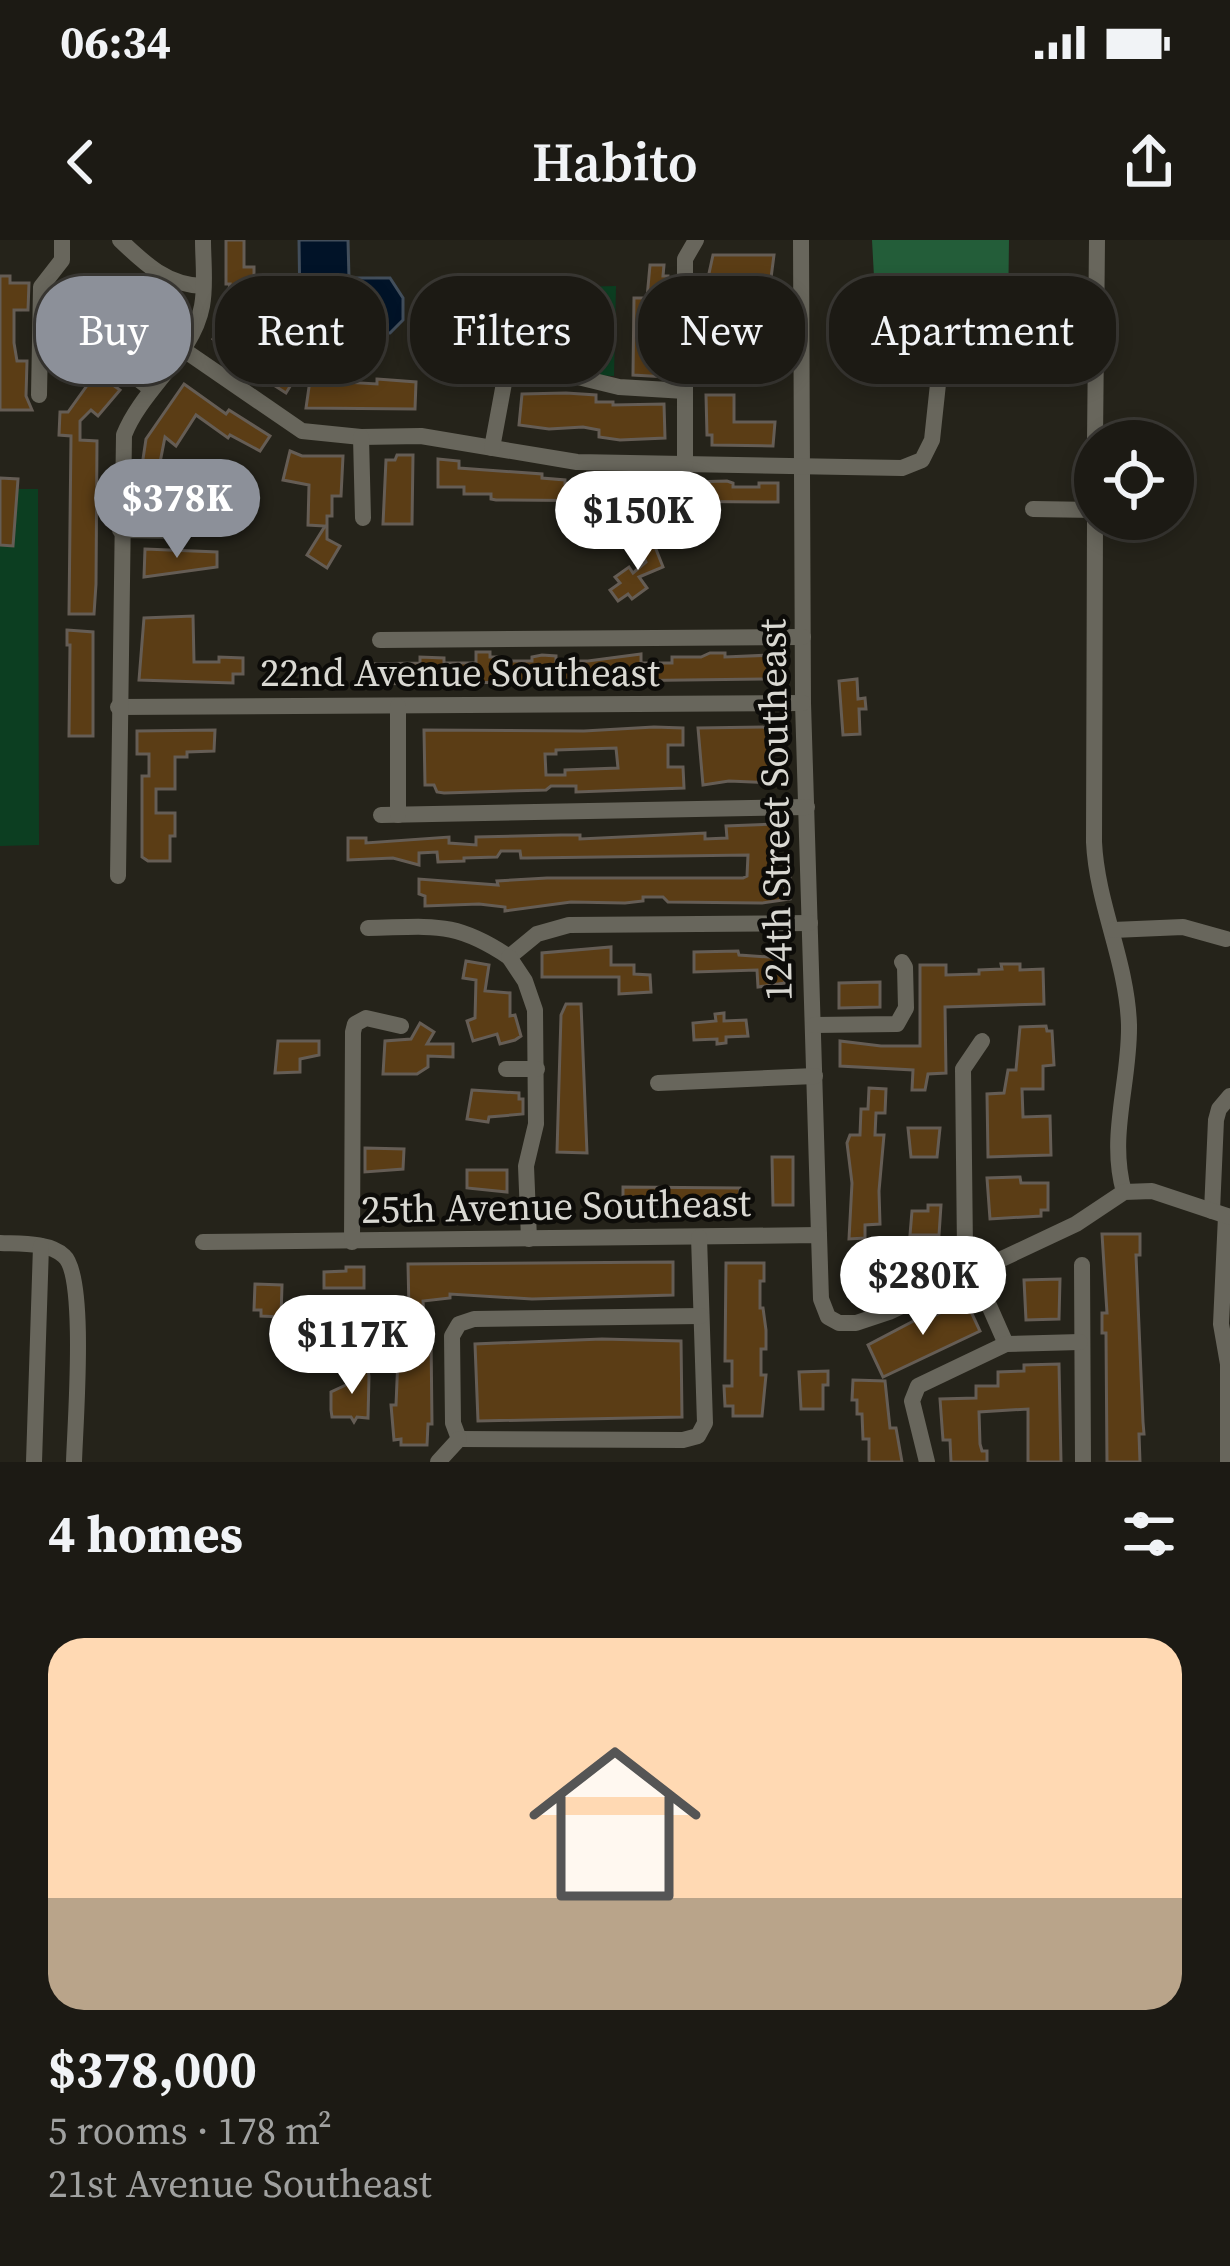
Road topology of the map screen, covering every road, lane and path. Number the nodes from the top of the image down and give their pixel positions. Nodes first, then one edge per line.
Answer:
1 (120, 240) edge
2 (203, 240) edge
3 (696, 240) edge
4 (801, 240) edge
5 (1096, 240) edge
6 (62, 241) edge
7 (203, 286) junction
8 (191, 333) edge
9 (191, 355) edge
10 (144, 384) edge
11 (155, 384) edge
12 (938, 384) dead end
13 (151, 389) junction
14 (685, 391) junction
15 (39, 395) dead end
16 (1096, 420) edge
17 (361, 437) junction
18 (492, 448) junction
19 (685, 465) junction
20 (803, 467) junction
21 (1033, 509) dead end
22 (1074, 510) edge
23 (363, 518) dead end
24 (121, 530) junction
25 (186, 531) dead end
26 (1095, 540) edge
27 (802, 637) junction
28 (380, 640) dead end
29 (802, 703) junction
30 (398, 706) junction
31 (118, 707) junction
32 (806, 807) junction
33 (118, 876) dead end
34 (810, 923) junction
35 (368, 928) dead end
36 (1114, 930) junction
37 (1226, 939) dead end
38 (509, 957) junction
39 (902, 962) dead end
40 (814, 1025) junction
41 (401, 1026) dead end
42 (982, 1041) dead end
43 (537, 1069) junction
44 (506, 1070) dead end
45 (815, 1076) junction
46 (658, 1083) dead end
47 (1230, 1096) edge
48 (1124, 1192) junction
49 (1223, 1214) edge
50 (819, 1235) junction
51 (699, 1237) junction
52 (529, 1239) junction
53 (202, 1242) dead end
54 (352, 1242) junction
55 (0, 1243) edge
56 (41, 1246) junction
57 (1082, 1265) dead end
58 (974, 1270) junction
59 (701, 1316) junction
60 (1080, 1342) junction
61 (1006, 1344) junction
62 (459, 1439) junction
63 (34, 1462) edge
64 (74, 1462) edge
65 (438, 1462) edge
66 (927, 1462) edge
67 (1083, 1462) edge
68 (1228, 1462) edge

1 - 7 street
2 - 7 street
3 - 14 street
4 - 20 street, 124th Street Southeast
5 - 16 street
6 - 15 street
7 - 8 street
9 - 17 street
10 - 13 street
11 - 13 street
12 - 20 street
13 - 24 street
14 - 18 street
14 - 19 street
17 - 18 street
17 - 23 street
18 - 19 street
19 - 20 street
20 - 27 street, 124th Street Southeast
21 - 22 street
24 - 25 street
24 - 31 street
26 - 36 street
27 - 28 street
27 - 29 street, 124th Street Southeast
29 - 30 street, 22nd Avenue Southeast
29 - 32 street, 124th Street Southeast
30 - 31 street, 22nd Avenue Southeast
30 - 32 street
31 - 33 street
32 - 34 street, 124th Street Southeast
34 - 38 street
34 - 40 street, 124th Street Southeast
35 - 38 street
36 - 37 street
36 - 48 street
38 - 43 street
39 - 40 street
40 - 45 street, 124th Street Southeast
41 - 54 street
42 - 58 street
43 - 44 street
43 - 52 street
45 - 46 street
45 - 50 street, 124th Street Southeast
47 - 49 street
48 - 49 street
48 - 58 street
49 - 68 street
50 - 51 street, 25th Avenue Southeast
50 - 58 street
51 - 52 street, 25th Avenue Southeast
51 - 59 street
52 - 54 street, 25th Avenue Southeast
53 - 54 street, 25th Avenue Southeast
55 - 56 street
56 - 63 street
56 - 64 street
57 - 60 street
58 - 61 street
59 - 62 street
59 - 62 street
60 - 61 street
60 - 67 street
61 - 66 street
62 - 65 street

